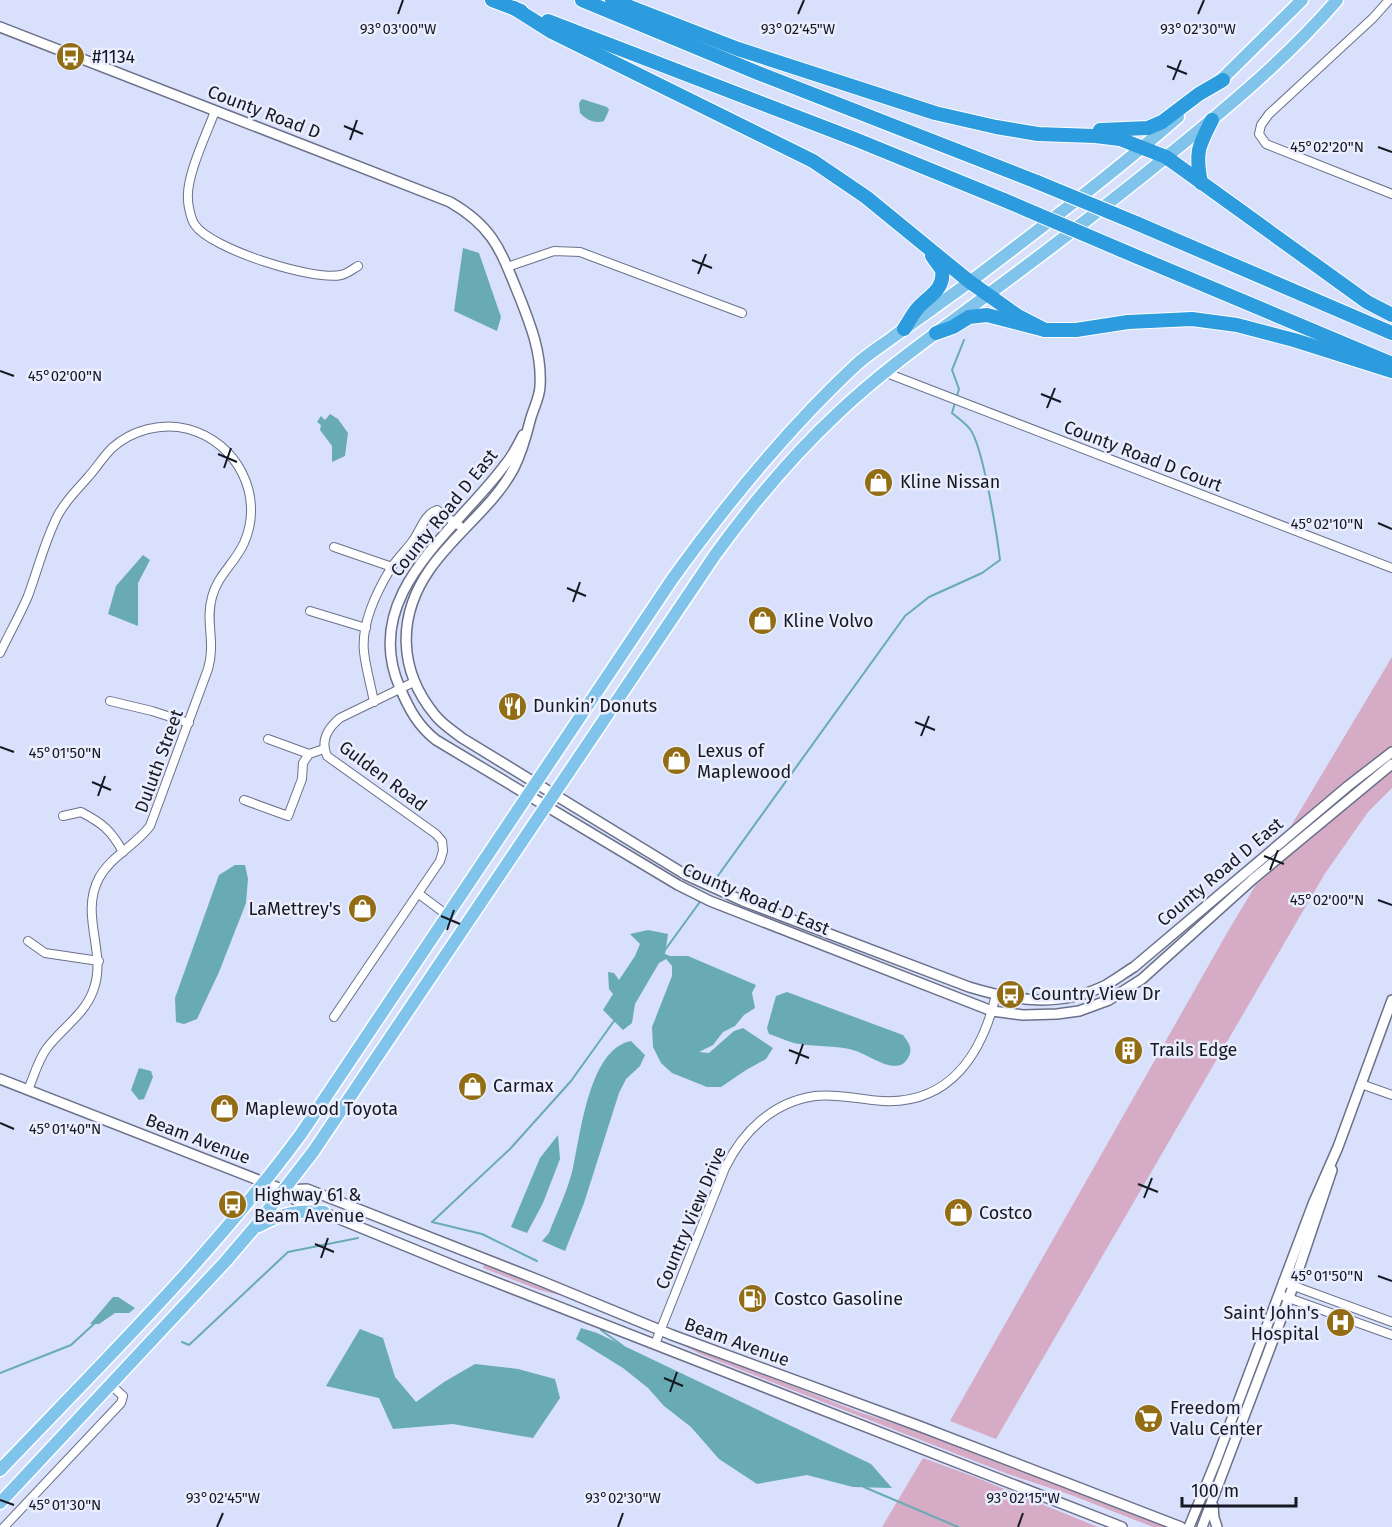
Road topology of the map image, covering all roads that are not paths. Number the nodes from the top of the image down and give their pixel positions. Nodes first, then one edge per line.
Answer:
1 (492, 0) edge
2 (582, 0) edge
3 (612, 0) edge
4 (1302, 0) edge
5 (1337, 0) edge
6 (1389, 0) edge
7 (514, 8) junction
8 (0, 27) edge
9 (1223, 80) junction
10 (215, 111) junction
11 (1212, 120) junction
12 (996, 128) junction
13 (1142, 148) junction
14 (1166, 157) junction
15 (1201, 183) junction
16 (1392, 194) edge
17 (906, 229) junction
18 (357, 266) dead end
19 (507, 267) junction
20 (970, 282) junction
21 (988, 294) junction
22 (742, 313) dead end
23 (1392, 315) edge
24 (904, 329) junction
25 (1045, 330) junction
26 (936, 333) junction
27 (1392, 333) edge
28 (1392, 363) edge
29 (1392, 371) edge
30 (884, 372) junction
31 (530, 422) junction
32 (456, 523) junction
33 (464, 529) junction
34 (334, 547) dead end
35 (392, 567) junction
36 (1392, 568) edge
37 (310, 610) dead end
38 (366, 628) junction
39 (0, 653) edge
40 (414, 682) junction
41 (400, 689) junction
42 (110, 701) dead end
43 (374, 702) junction
44 (189, 723) junction
45 (268, 739) dead end
46 (324, 749) junction
47 (1392, 752) edge
48 (309, 754) junction
49 (1392, 764) edge
50 (536, 782) junction
51 (527, 795) junction
52 (555, 795) junction
53 (244, 800) dead end
54 (547, 808) junction
55 (63, 816) dead end
56 (123, 852) junction
57 (419, 894) junction
58 (447, 915) junction
59 (28, 940) dead end
60 (99, 961) junction
61 (996, 995) junction
62 (1392, 1000) edge
63 (992, 1011) junction
64 (334, 1017) dead end
65 (0, 1079) edge
66 (1361, 1084) junction
67 (28, 1089) junction
68 (1392, 1095) edge
69 (265, 1182) junction
70 (284, 1190) junction
71 (324, 1212) junction
72 (255, 1227) junction
73 (1288, 1284) junction
74 (1279, 1294) junction
75 (1289, 1298) junction
76 (1392, 1322) edge
77 (660, 1331) junction
78 (1392, 1335) edge
79 (655, 1344) junction
80 (111, 1385) junction
81 (0, 1470) edge
82 (1213, 1501) junction
83 (0, 1503) edge
84 (1083, 1512) junction
85 (4, 1527) edge
86 (1107, 1527) edge
87 (1122, 1527) edge
88 (1181, 1527) edge
89 (1189, 1527) edge
90 (1202, 1527) edge
91 (1217, 1527) edge

1 - 7 highway
2 - 27 highway, bridge
3 - 12 highway
4 - 9 main road
5 - 11 main road
6 - 16 street
7 - 17 highway
7 - 28 highway, bridge
8 - 10 street, County Road D
9 - 12 highway
9 - 13 main road
10 - 18 street
10 - 19 street, County Road D
11 - 14 main road
11 - 15 highway
12 - 13 highway
13 - 14 highway
13 - 20 main road
14 - 15 highway
14 - 21 main road
15 - 23 highway
17 - 20 highway
17 - 24 highway
19 - 22 street
19 - 31 street, County Road D
20 - 21 highway
20 - 24 main road
21 - 25 highway
21 - 26 main road
24 - 50 main road
25 - 26 highway
25 - 29 highway
26 - 30 main road
30 - 36 street, County Road D Court
30 - 52 main road
31 - 32 street, County Road D East
31 - 33 street, County Road D East
32 - 33 street
32 - 35 street
32 - 41 street, County Road D East
33 - 40 street, County Road D East
34 - 35 street
35 - 38 street
37 - 38 street
38 - 43 street
39 - 44 street, Duluth Street
40 - 41 street, Gulden Road
40 - 50 street, County Road D East
41 - 43 street, Gulden Road
41 - 51 street, County Road D East
42 - 44 street
43 - 46 street, Gulden Road
44 - 56 street, Duluth Street
45 - 48 street
46 - 48 street
46 - 57 street, Gulden Road
47 - 61 street, County Road D East
48 - 53 street
49 - 63 street, County Road D East
50 - 51 main road
50 - 52 street, County Road D East
51 - 54 street, County Road D East
51 - 58 main road
52 - 54 main road
52 - 61 street, County Road D East
54 - 63 street, County Road D East
54 - 70 main road
55 - 56 street
56 - 60 street, Duluth Street
57 - 58 street
57 - 64 street, Gulden Road
58 - 69 main road
59 - 60 street
60 - 67 street, Duluth Street
61 - 63 street, Country View Drive
62 - 66 street
63 - 77 street, Country View Drive
65 - 67 street, Beam Avenue
66 - 68 street
66 - 73 street
67 - 69 street, Beam Avenue
69 - 70 street, Beam Avenue
69 - 81 main road
70 - 71 street, Beam Avenue
70 - 72 main road
70 - 77 street, Beam Avenue
71 - 72 main road
71 - 79 street, Beam Avenue
72 - 80 main road
73 - 74 street
73 - 75 street
73 - 76 street
74 - 75 street
74 - 89 street
75 - 78 street
75 - 82 street
77 - 79 street, Country View Drive
77 - 88 street, Beam Avenue
79 - 84 street, Beam Avenue
80 - 83 main road
80 - 85 street
82 - 90 street
82 - 91 street
84 - 86 street
84 - 87 street, Beam Avenue

